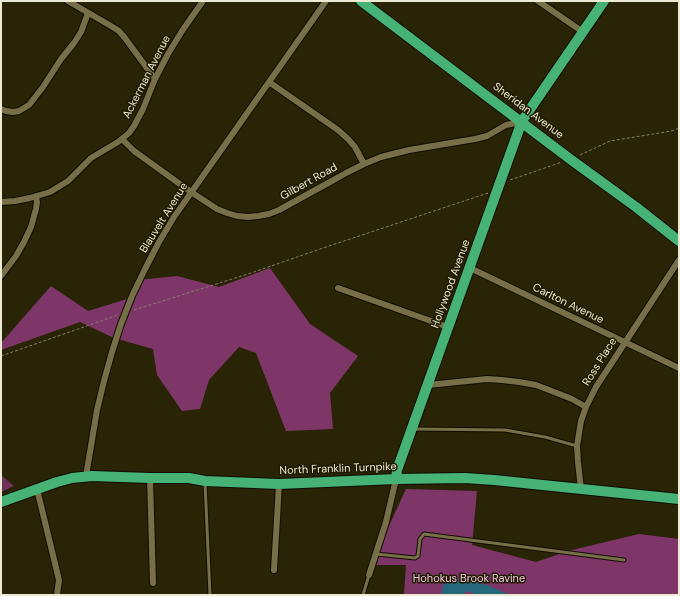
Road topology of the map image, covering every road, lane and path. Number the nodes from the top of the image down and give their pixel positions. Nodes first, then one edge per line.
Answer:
1 (68, 1) edge
2 (203, 1) edge
3 (326, 1) edge
4 (361, 1) edge
5 (538, 1) edge
6 (604, 1) edge
7 (88, 13) junction
8 (583, 32) junction
9 (156, 79) junction
10 (269, 82) junction
11 (1, 109) edge
12 (522, 121) junction
13 (679, 128) edge
14 (122, 139) junction
15 (576, 157) dead end
16 (564, 162) dead end
17 (364, 164) junction
18 (506, 181) dead end
19 (192, 192) junction
20 (490, 192) dead end
21 (36, 196) junction
22 (1, 202) edge
23 (679, 241) edge
24 (679, 260) edge
25 (470, 268) junction
26 (1, 276) edge
27 (338, 288) dead end
28 (126, 312) junction
29 (448, 327) junction
30 (625, 342) junction
31 (1, 356) edge
32 (679, 368) edge
33 (428, 385) junction
34 (586, 407) junction
35 (412, 430) junction
36 (578, 446) junction
37 (86, 476) junction
38 (150, 478) junction
39 (396, 479) junction
40 (205, 481) junction
41 (279, 484) junction
42 (37, 489) junction
43 (582, 489) junction
44 (679, 499) edge
45 (1, 502) edge
46 (376, 554) junction
47 (624, 560) dead end
48 (274, 570) dead end
49 (369, 575) joint
50 (153, 583) dead end
51 (57, 595) edge
52 (210, 595) edge
53 (363, 595) edge

1 - 7 street
2 - 9 street, Ackerman Avenue
3 - 10 street, Blauvelt Avenue
4 - 12 main road, Sheridan Avenue
5 - 8 street
6 - 8 main road, Hollywood Avenue
7 - 9 street
7 - 11 street
8 - 12 main road, Hollywood Avenue
9 - 14 street, Ackerman Avenue
10 - 17 street
10 - 19 street, Blauvelt Avenue
12 - 17 street, Gilbert Road
12 - 23 main road, Sheridan Avenue
12 - 25 main road, Hollywood Avenue
13 - 15 path
14 - 19 street, Gilbert Road
14 - 21 street, Ackerman Avenue
16 - 18 path
17 - 19 street, Gilbert Road
19 - 28 street, Blauvelt Avenue
20 - 28 path
21 - 22 street, Ackerman Avenue
21 - 26 street
24 - 30 street, Ross Place
25 - 29 main road, Hollywood Avenue
25 - 30 street, Carlton Avenue
27 - 29 street
28 - 31 path
28 - 37 street, Blauvelt Avenue
29 - 33 main road, Hollywood Avenue
30 - 32 street, Carlton Avenue
30 - 34 street, Ross Place
33 - 34 street
33 - 35 main road, Hollywood Avenue
34 - 36 street, Ross Place
35 - 36 lane
35 - 39 main road, Hollywood Avenue
36 - 43 street, Ross Place
37 - 38 main road, North Franklin Turnpike
37 - 42 main road, North Franklin Turnpike
38 - 40 main road, North Franklin Turnpike
38 - 50 street
39 - 41 main road, North Franklin Turnpike
39 - 43 main road, North Franklin Turnpike
39 - 46 street, Hollywood Avenue
40 - 41 main road, North Franklin Turnpike
40 - 52 lane
41 - 48 street
42 - 45 main road, North Franklin Turnpike
42 - 51 street
43 - 44 main road, North Franklin Turnpike
46 - 47 lane
46 - 49 street, Hollywood Avenue
49 - 53 lane, Hollywood Avenue

